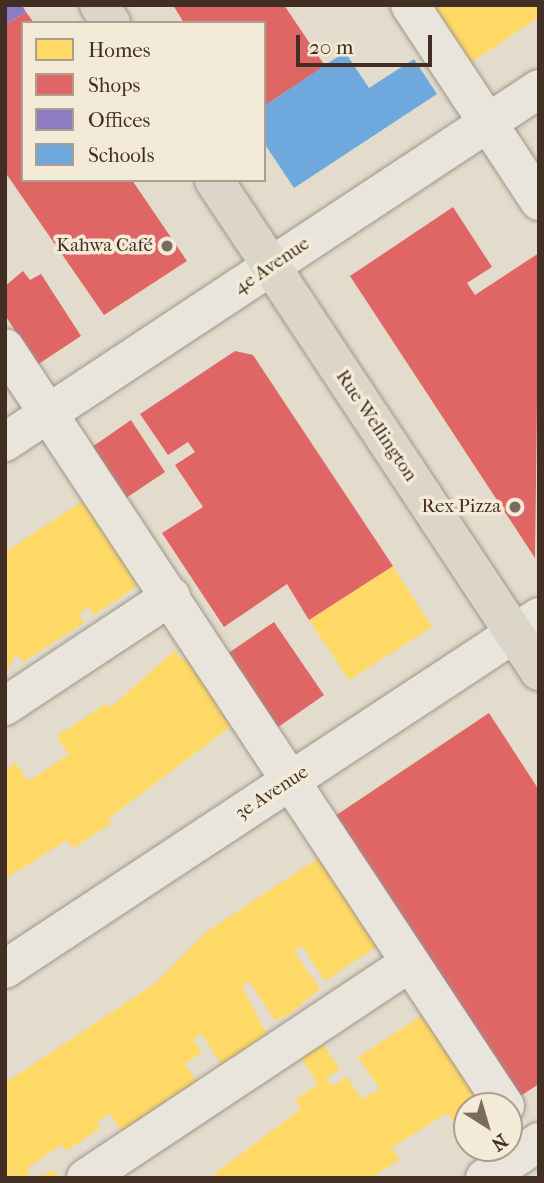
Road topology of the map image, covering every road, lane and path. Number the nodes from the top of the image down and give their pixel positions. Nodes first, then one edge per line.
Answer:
1 (99, 5) edge
2 (410, 5) edge
3 (110, 21) edge
4 (539, 89) edge
5 (487, 124) junction
6 (215, 182) edge
7 (539, 201) edge
8 (271, 267) junction
9 (5, 348) edge
10 (49, 413) junction
11 (5, 442) edge
12 (172, 596) junction
13 (527, 625) edge
14 (539, 671) edge
15 (5, 706) edge
16 (293, 778) junction
17 (410, 963) junction
18 (5, 969) edge
19 (496, 1092) edge
20 (523, 1130) edge
21 (537, 1148) edge
22 (86, 1178) edge
23 (485, 1178) edge

1 - 3 main road
2 - 5 street
4 - 5 street, 4e Avenue
5 - 7 street
5 - 8 street, 4e Avenue
6 - 8 main road, Rue Wellington
8 - 10 street, 4e Avenue
8 - 13 main road, Rue Wellington
9 - 10 street
10 - 11 street, 4e Avenue
10 - 12 street
12 - 15 street
12 - 16 street
13 - 14 main road, Rue Wellington
13 - 16 street, 3e Avenue
16 - 17 street
16 - 18 street, 3e Avenue
17 - 19 street
17 - 22 street
20 - 21 street
21 - 23 street

